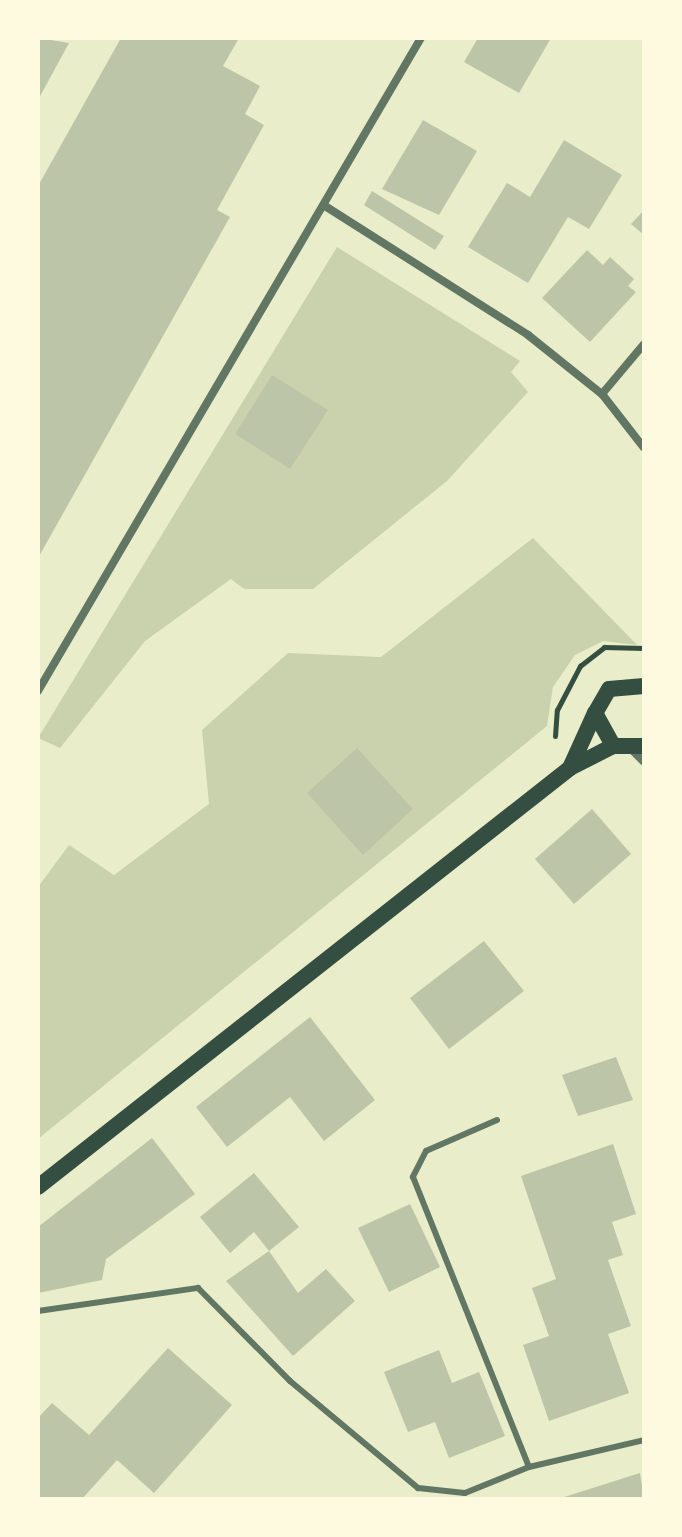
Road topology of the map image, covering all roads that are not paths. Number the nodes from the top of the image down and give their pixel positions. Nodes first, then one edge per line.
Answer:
1 (421, 38) edge
2 (325, 206) junction
3 (644, 344) edge
4 (602, 394) junction
5 (644, 448) edge
6 (642, 684) edge
7 (38, 691) edge
8 (595, 713) junction
9 (613, 746) junction
10 (637, 748) edge
11 (644, 762) edge
12 (570, 768) junction
13 (497, 1120) dead end
14 (38, 1187) edge
15 (38, 1311) edge
16 (644, 1440) edge
17 (529, 1467) junction

1 - 2 street
2 - 4 street
2 - 7 street
3 - 4 street
4 - 5 street
6 - 8 main road
8 - 9 main road
8 - 12 main road
9 - 10 main road
9 - 12 main road
10 - 11 street
12 - 14 main road
13 - 17 lane
15 - 17 lane
16 - 17 lane

